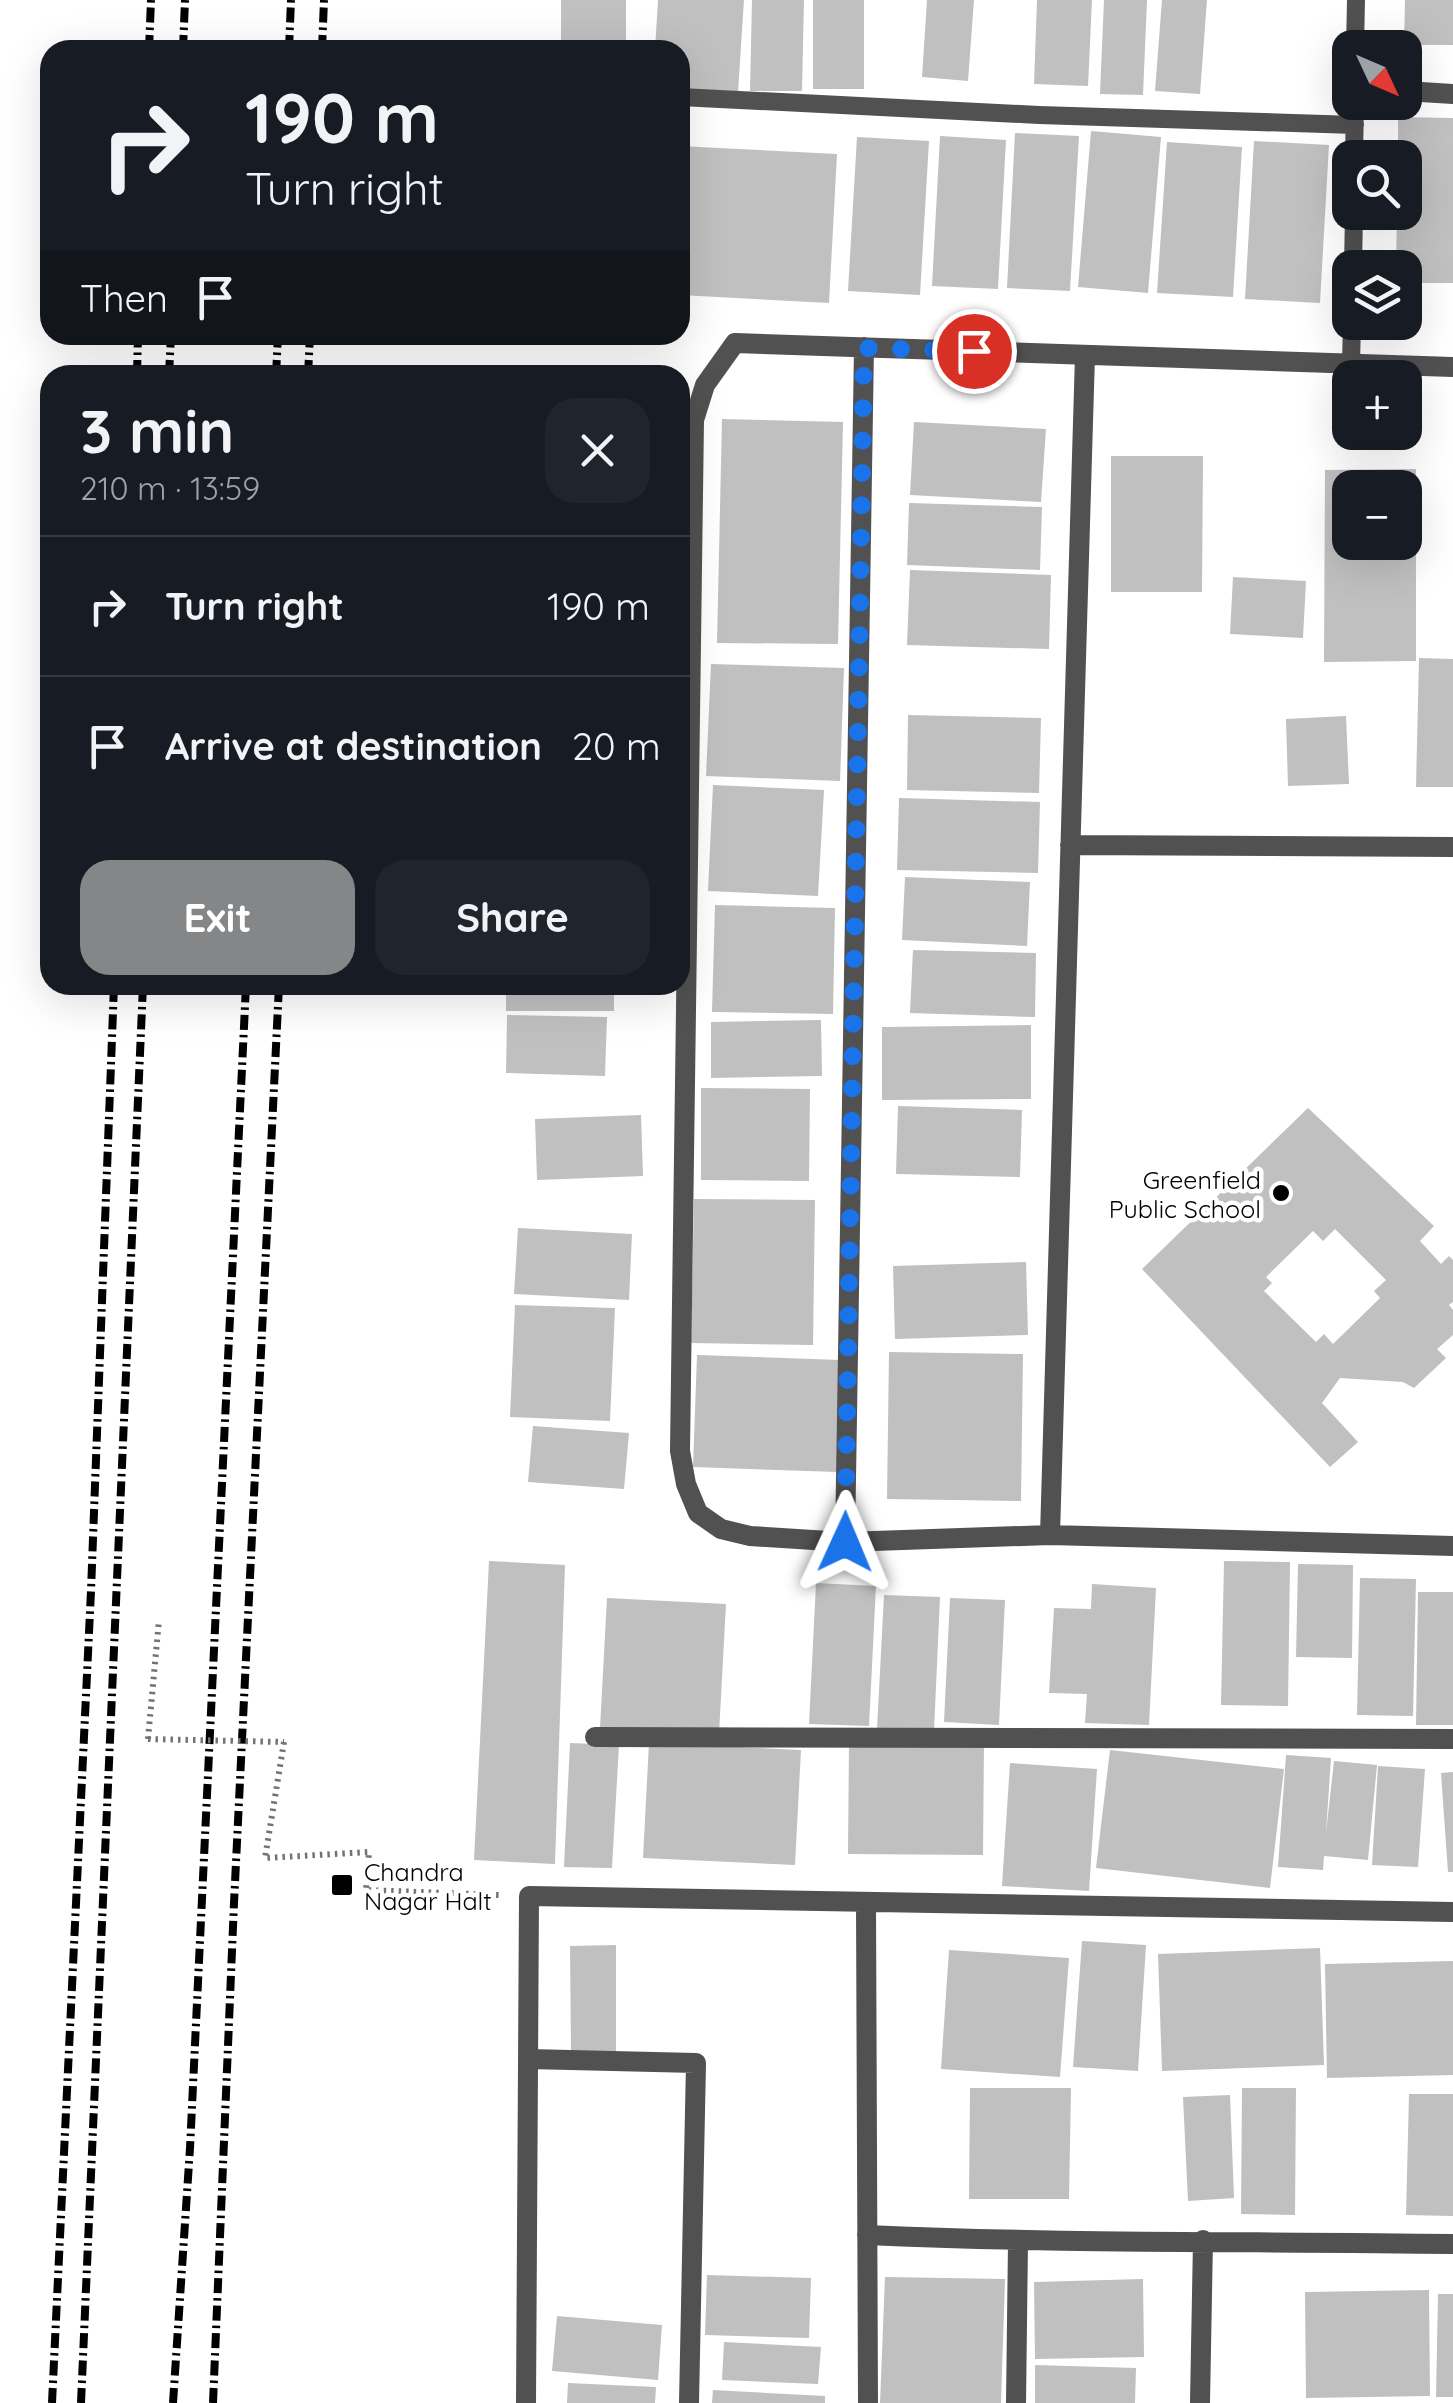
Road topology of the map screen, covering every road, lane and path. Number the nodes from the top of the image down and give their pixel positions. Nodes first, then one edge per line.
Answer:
1 (1356, 0) edge
2 (1356, 30) edge
3 (1422, 92) edge
4 (1453, 94) edge
5 (690, 98) edge
6 (1355, 120) edge
7 (1355, 125) junction
8 (1355, 140) edge
9 (864, 348) junction
10 (1085, 355) junction
11 (1332, 363) edge
12 (1422, 366) edge
13 (1453, 367) edge
14 (690, 715) edge
15 (1070, 845) junction
16 (1453, 848) edge
17 (686, 995) edge
18 (1050, 1535) junction
19 (845, 1542) junction
20 (1453, 1546) edge
21 (159, 1620) dead end
22 (595, 1737) dead end
23 (1453, 1739) edge
24 (528, 1896) junction
25 (866, 1902) junction
26 (1453, 1912) edge
27 (528, 2059) junction
28 (867, 2235) junction
29 (1203, 2240) junction
30 (1018, 2242) junction
31 (1453, 2244) edge
32 (526, 2403) edge
33 (689, 2403) edge
34 (868, 2403) edge
35 (1016, 2403) edge
36 (1200, 2403) edge

1 - 2 lane
3 - 4 street
5 - 7 lane
6 - 7 lane
7 - 8 lane
9 - 10 street
9 - 14 street
9 - 19 street
10 - 11 street
10 - 15 street
12 - 13 street
15 - 16 street
15 - 18 street
17 - 19 street
18 - 19 street
18 - 20 street
21 - 24 path, bridge
22 - 23 street
24 - 25 street
24 - 27 street
25 - 26 street
25 - 28 street
27 - 32 street
27 - 33 street
28 - 30 street
28 - 34 street
29 - 30 street
29 - 31 street
29 - 36 street
30 - 35 street

